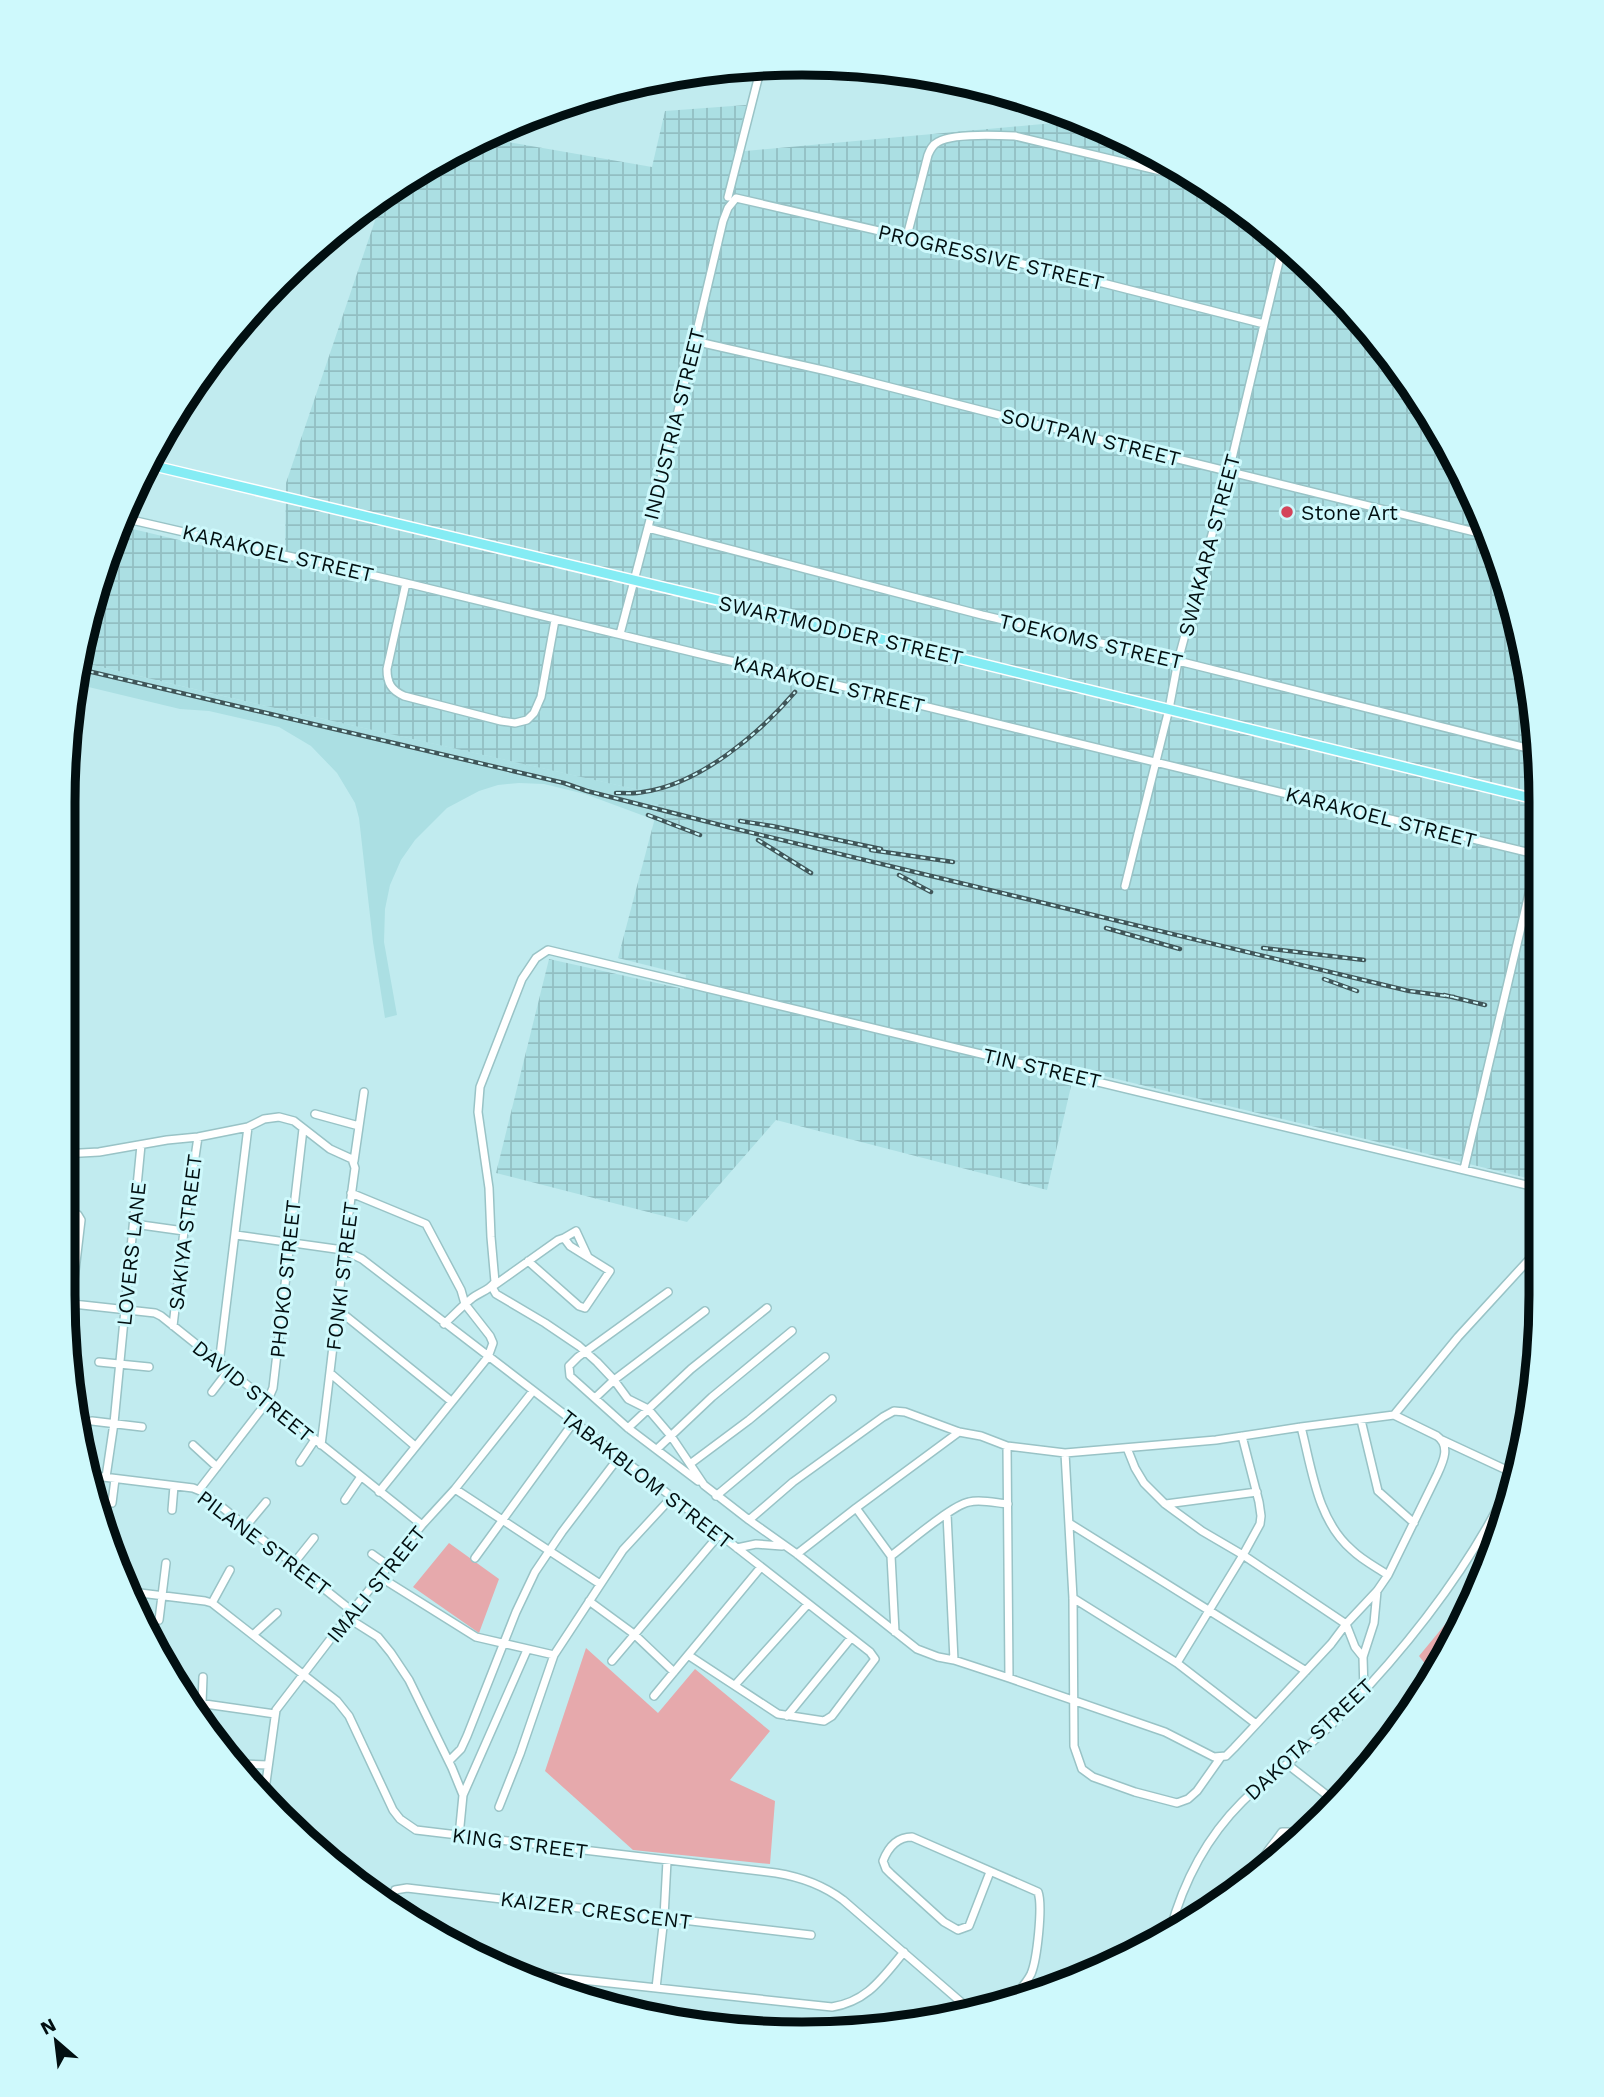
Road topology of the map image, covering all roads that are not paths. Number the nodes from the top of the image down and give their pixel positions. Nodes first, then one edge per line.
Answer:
1 (759, 77) edge
2 (1162, 171) edge
3 (728, 197) dead end
4 (725, 214) joint
5 (907, 236) junction
6 (1280, 256) edge
7 (1264, 324) junction
8 (694, 341) junction
9 (158, 467) edge
10 (1229, 471) junction
11 (133, 520) edge
12 (648, 528) junction
13 (1476, 532) edge
14 (634, 581) junction
15 (407, 583) junction
16 (555, 620) junction
17 (620, 634) junction
18 (1178, 661) junction
19 (1169, 709) junction
20 (1526, 748) edge
21 (1155, 762) junction
22 (1529, 797) edge
23 (1529, 853) edge
24 (1125, 886) dead end
25 (1529, 893) edge
26 (363, 1092) dead end
27 (315, 1114) dead end
28 (359, 1126) junction
29 (248, 1127) junction
30 (305, 1131) junction
31 (198, 1137) junction
32 (142, 1145) junction
33 (75, 1153) edge
34 (354, 1161) junction
35 (1464, 1169) junction
36 (1529, 1185) edge
37 (351, 1193) junction
38 (75, 1214) edge
39 (134, 1224) junction
40 (184, 1231) junction
41 (236, 1236) junction
42 (564, 1238) junction
43 (289, 1242) junction
44 (343, 1250) junction
45 (75, 1253) edge
46 (590, 1260) junction
47 (1529, 1260) edge
48 (528, 1261) junction
49 (492, 1287) junction
50 (668, 1292) dead end
51 (465, 1304) junction
52 (75, 1305) edge
53 (767, 1308) dead end
54 (337, 1309) junction
55 (125, 1310) junction
56 (705, 1311) dead end
57 (444, 1324) junction
58 (173, 1326) junction
59 (792, 1331) dead end
60 (586, 1352) junction
61 (488, 1357) junction
62 (825, 1357) dead end
63 (99, 1362) dead end
64 (120, 1364) junction
65 (219, 1364) junction
66 (149, 1367) dead end
67 (228, 1371) junction
68 (330, 1373) junction
69 (614, 1380) junction
70 (533, 1391) junction
71 (212, 1392) dead end
72 (595, 1398) junction
73 (832, 1399) dead end
74 (451, 1401) junction
75 (267, 1402) junction
76 (648, 1409) junction
77 (1394, 1415) junction
78 (1361, 1420) junction
79 (92, 1421) dead end
80 (114, 1423) junction
81 (573, 1423) junction
82 (1301, 1426) junction
83 (142, 1427) dead end
84 (628, 1427) junction
85 (959, 1432) junction
86 (671, 1436) junction
87 (1242, 1436) junction
88 (1442, 1439) junction
89 (318, 1443) junction
90 (193, 1445) dead end
91 (415, 1446) junction
92 (1007, 1447) junction
93 (1127, 1448) junction
94 (657, 1449) junction
95 (1065, 1453) junction
96 (619, 1457) junction
97 (300, 1462) dead end
98 (690, 1464) junction
99 (217, 1467) junction
100 (1507, 1470) edge
101 (98, 1476) edge
102 (106, 1477) junction
103 (360, 1478) junction
104 (115, 1479) junction
105 (704, 1485) junction
106 (174, 1486) junction
107 (455, 1489) junction
108 (199, 1490) junction
109 (379, 1492) junction
110 (1257, 1492) junction
111 (716, 1496) junction
112 (672, 1497) junction
113 (345, 1500) dead end
114 (267, 1502) dead end
115 (112, 1503) dead end
116 (1008, 1504) junction
117 (1165, 1504) junction
118 (856, 1508) junction
119 (172, 1510) dead end
120 (947, 1514) junction
121 (1495, 1514) edge
122 (503, 1520) junction
123 (749, 1520) junction
124 (1069, 1523) junction
125 (1414, 1523) junction
126 (422, 1525) junction
127 (246, 1526) junction
128 (719, 1535) junction
129 (314, 1538) dead end
130 (786, 1546) junction
131 (737, 1548) junction
132 (548, 1551) junction
133 (372, 1554) dead end
134 (797, 1554) junction
135 (1244, 1555) junction
136 (891, 1556) junction
137 (475, 1558) dead end
138 (166, 1563) dead end
139 (294, 1563) junction
140 (389, 1566) junction
141 (761, 1567) junction
142 (230, 1570) dead end
143 (1388, 1575) junction
144 (380, 1577) junction
145 (600, 1584) junction
146 (1377, 1591) junction
147 (140, 1593) edge
148 (162, 1596) junction
149 (1073, 1598) junction
150 (589, 1601) junction
151 (212, 1603) junction
152 (808, 1604) junction
153 (1210, 1611) junction
154 (276, 1613) dead end
155 (350, 1615) junction
156 (159, 1620) dead end
157 (1346, 1624) junction
158 (895, 1632) junction
159 (254, 1634) junction
160 (634, 1634) junction
161 (851, 1638) junction
162 (503, 1645) junction
163 (527, 1650) junction
164 (554, 1655) junction
165 (688, 1655) junction
166 (1363, 1657) junction
167 (954, 1660) junction
168 (612, 1661) dead end
169 (1177, 1663) junction
170 (1306, 1671) junction
171 (674, 1672) junction
172 (303, 1676) junction
173 (203, 1677) dead end
174 (1009, 1678) junction
175 (735, 1685) junction
176 (1364, 1691) junction
177 (654, 1696) dead end
178 (1073, 1700) junction
179 (202, 1703) joint
180 (275, 1714) junction
181 (787, 1716) junction
182 (1256, 1724) junction
183 (1221, 1757) junction
184 (449, 1761) junction
185 (248, 1764) edge
186 (1287, 1764) junction
187 (268, 1765) junction
188 (266, 1784) edge
189 (463, 1795) junction
190 (1328, 1795) edge
191 (499, 1807) dead end
192 (1290, 1833) edge
193 (459, 1836) junction
194 (1267, 1853) edge
195 (667, 1861) junction
196 (990, 1872) junction
197 (393, 1896) edge
198 (664, 1917) junction
199 (1174, 1918) edge
200 (810, 1935) dead end
201 (904, 1952) junction
202 (552, 1977) edge
203 (656, 1988) junction
204 (1021, 1988) edge
205 (963, 2004) edge

1 - 3 street
2 - 5 street
4 - 5 street, PROGRESSIVE STREET
4 - 8 street, INDUSTRIA STREET
5 - 7 street, PROGRESSIVE STREET
6 - 7 street, SWAKARA STREET
7 - 10 street, SWAKARA STREET
8 - 10 street, SOUTPAN STREET
8 - 12 street, INDUSTRIA STREET
9 - 14 main road, SWARTMODDER STREET
10 - 13 street, SOUTPAN STREET
10 - 18 street, SWAKARA STREET
11 - 15 street, KARAKOEL STREET
12 - 14 street, INDUSTRIA STREET
12 - 18 street, TOEKOMS STREET
14 - 17 street, INDUSTRIA STREET
14 - 19 main road, SWARTMODDER STREET
15 - 16 street, KARAKOEL STREET
15 - 16 street
16 - 17 street, KARAKOEL STREET
17 - 21 street, KARAKOEL STREET
18 - 19 street, SWAKARA STREET
18 - 20 street, TOEKOMS STREET
19 - 21 street, SWAKARA STREET
19 - 22 main road, SWARTMODDER STREET
21 - 23 street, KARAKOEL STREET
21 - 24 street, SWAKARA STREET
25 - 35 street
26 - 28 street, FONKI STREET
27 - 28 street
28 - 34 street, FONKI STREET
29 - 30 street
29 - 31 street
29 - 41 street
30 - 34 street
30 - 43 street, PHOKO STREET
31 - 32 street
31 - 40 street, SAKIYA STREET
32 - 33 street
32 - 39 street, LOVERS LANE
34 - 37 street, FONKI STREET
35 - 36 street, TIN STREET
35 - 49 street, TIN STREET
37 - 44 street, FONKI STREET
37 - 51 street
38 - 45 street
39 - 40 street
39 - 55 street, LOVERS LANE
40 - 58 street, SAKIYA STREET
41 - 43 street
41 - 65 street
42 - 46 street
42 - 46 street
42 - 48 street
43 - 44 street
43 - 75 street, PHOKO STREET
44 - 54 street, FONKI STREET
44 - 57 street, TABAKBLOM STREET
46 - 48 street
47 - 77 street
48 - 49 street
49 - 51 street
49 - 60 street
50 - 60 street
51 - 57 street
51 - 61 street
52 - 55 street, DAVID STREET
53 - 76 street
54 - 68 street, FONKI STREET
54 - 74 street
55 - 58 street, DAVID STREET
55 - 64 street, LOVERS LANE
56 - 69 street
57 - 61 street, TABAKBLOM STREET
58 - 65 street, DAVID STREET
59 - 86 street
60 - 69 street
60 - 72 street
61 - 70 street, TABAKBLOM STREET
61 - 74 street
62 - 98 street
63 - 64 street
64 - 66 street
64 - 80 street, LOVERS LANE
65 - 67 street, DAVID STREET
67 - 71 street
67 - 75 street, DAVID STREET
68 - 89 street, FONKI STREET
68 - 91 street
69 - 72 street
69 - 76 street
70 - 81 street, TABAKBLOM STREET
70 - 107 street, IMALI STREET
72 - 84 street
73 - 111 street
74 - 91 street
75 - 89 street, DAVID STREET
75 - 99 street, PHOKO STREET
76 - 84 street
76 - 86 street
77 - 78 street
77 - 88 street
78 - 82 street
78 - 125 street
79 - 80 street
80 - 83 street
80 - 102 street, LOVERS LANE
81 - 96 street, TABAKBLOM STREET
81 - 122 street
82 - 87 street
82 - 143 street
84 - 94 street
85 - 92 street
85 - 118 street
85 - 123 street
86 - 94 street
86 - 98 street
87 - 93 street
87 - 110 street
88 - 100 street
88 - 125 street
89 - 97 street
89 - 103 street, DAVID STREET
90 - 99 street
91 - 109 street
92 - 95 street
92 - 116 street
93 - 95 street
93 - 117 street
94 - 105 street
95 - 124 street
96 - 112 street, TABAKBLOM STREET
96 - 132 street
98 - 105 street
99 - 108 street, PHOKO STREET
101 - 102 street, PILANE STREET
102 - 104 street, PILANE STREET
103 - 109 street, DAVID STREET
103 - 113 street
104 - 106 street, PILANE STREET
104 - 115 street
105 - 111 street
106 - 108 street, PILANE STREET
106 - 119 street
107 - 122 street
107 - 126 street, IMALI STREET
108 - 127 street, PILANE STREET
109 - 126 street, DAVID STREET
110 - 117 street
110 - 135 street
111 - 123 street
112 - 128 street, TABAKBLOM STREET
112 - 145 street
114 - 127 street
116 - 120 street
116 - 174 street
117 - 135 street
118 - 134 street
118 - 136 street
120 - 136 street
120 - 167 street
121 - 176 street, DAKOTA STREET
122 - 132 street
122 - 137 street
123 - 130 street
124 - 149 street
124 - 153 street
125 - 143 street
126 - 140 street, IMALI STREET
127 - 139 street, PILANE STREET
128 - 131 street, TABAKBLOM STREET
128 - 160 street
129 - 139 street
130 - 131 street
130 - 134 street
131 - 141 street, TABAKBLOM STREET
132 - 145 street
132 - 162 street
133 - 140 street
134 - 158 street
135 - 153 street
135 - 157 street
136 - 158 street
138 - 148 street
139 - 155 street, PILANE STREET
140 - 144 street, IMALI STREET
141 - 152 street, TABAKBLOM STREET
141 - 165 street
142 - 151 street
143 - 146 street
144 - 155 street, IMALI STREET
144 - 162 street
145 - 150 street
146 - 157 street
146 - 166 street
147 - 148 street, KING STREET
148 - 151 street, KING STREET
148 - 156 street
149 - 169 street
149 - 178 street
150 - 160 street
150 - 164 street
151 - 159 street, KING STREET
152 - 161 street, TABAKBLOM STREET
152 - 175 street
153 - 169 street
153 - 170 street
154 - 159 street
155 - 172 street, IMALI STREET
155 - 184 street, PILANE STREET
157 - 166 street
157 - 170 street
158 - 167 street
159 - 172 street, KING STREET
160 - 168 street
160 - 171 street
161 - 181 street
161 - 181 street, TABAKBLOM STREET
162 - 163 street
162 - 184 street
163 - 164 street
163 - 189 street
164 - 191 street
165 - 171 street
165 - 175 street
166 - 176 street
167 - 174 street
169 - 182 street
170 - 182 street
171 - 177 street
172 - 180 street, IMALI STREET
172 - 193 street, KING STREET
173 - 179 street
174 - 178 street
175 - 181 street
176 - 186 street, DAKOTA STREET
178 - 183 street
178 - 183 street
179 - 180 street
180 - 187 street, IMALI STREET
182 - 183 street
184 - 189 street, PILANE STREET
185 - 187 street
186 - 190 street
186 - 199 street, DAKOTA STREET
187 - 188 street, IMALI STREET
189 - 193 street
192 - 194 street
193 - 195 street, KING STREET
195 - 198 street
195 - 201 street, KING STREET
196 - 196 street
196 - 204 street
197 - 198 street, KAIZER CRESCENT
198 - 200 street, KAIZER CRESCENT
198 - 203 street
201 - 203 street
201 - 205 street, KING STREET
202 - 203 street

